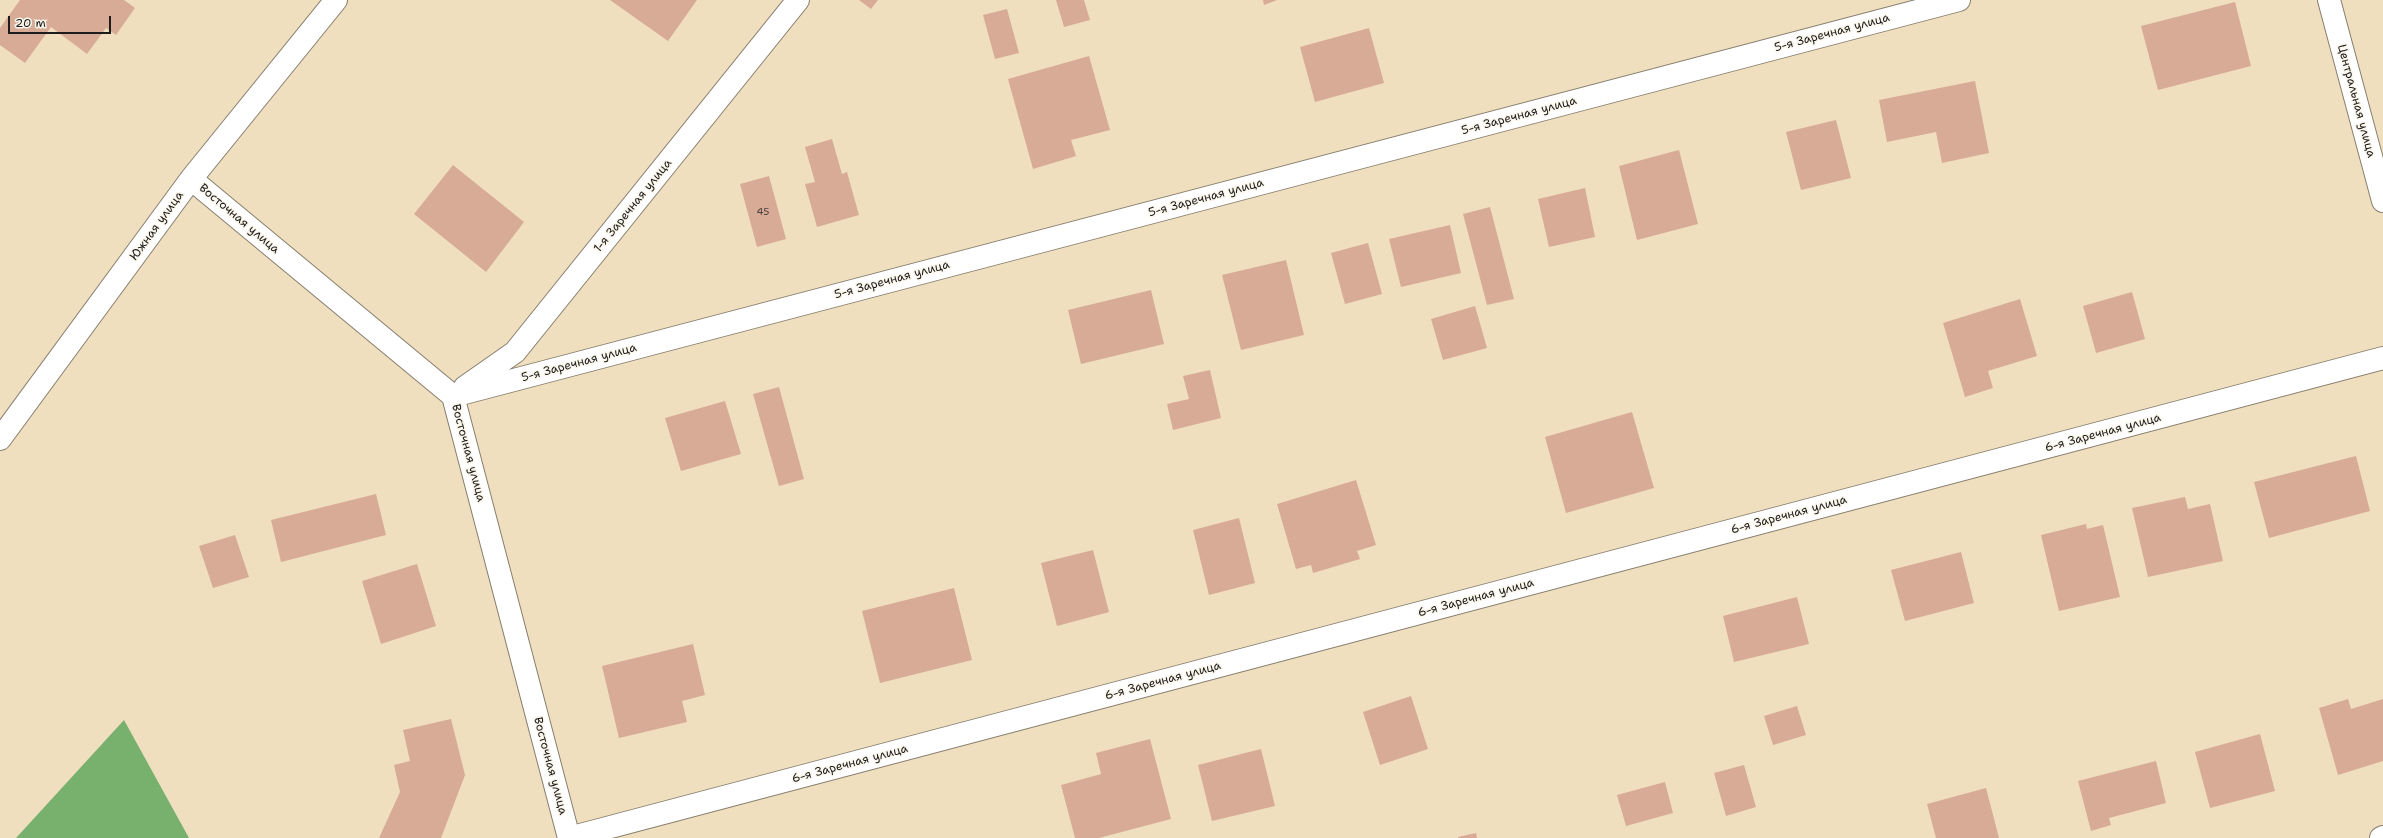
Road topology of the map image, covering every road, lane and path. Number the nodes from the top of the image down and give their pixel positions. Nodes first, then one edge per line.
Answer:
1 (336, 0) edge
2 (798, 0) edge
3 (1959, 0) edge
4 (2329, 0) edge
5 (191, 179) junction
6 (2383, 201) edge
7 (2383, 358) edge
8 (453, 396) junction
9 (0, 439) edge
10 (569, 838) edge

1 - 5 street, Южная улица
2 - 8 street, 1-я Заречная улица
3 - 8 street, 5-я Заречная улица
4 - 6 street, Центральная улица
5 - 8 street, Восточная улица
5 - 9 street, Южная улица
7 - 10 street, 6-я Заречная улица
8 - 10 street, Восточная улица

